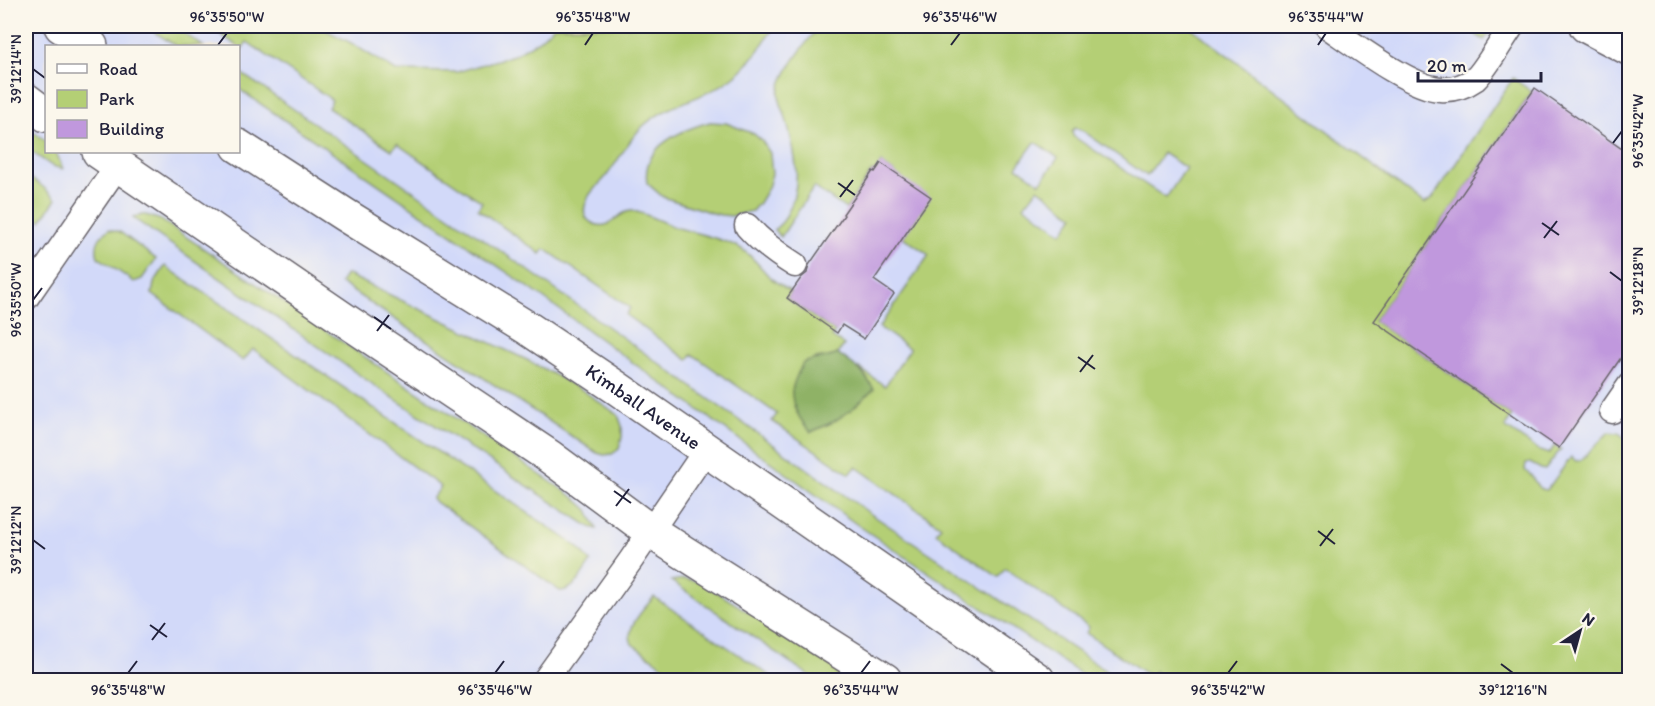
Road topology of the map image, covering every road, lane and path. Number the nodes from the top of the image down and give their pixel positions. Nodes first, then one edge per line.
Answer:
1 (61, 26) edge
2 (1327, 26) edge
3 (1512, 26) edge
4 (1586, 26) edge
5 (90, 45) edge
6 (1629, 49) edge
7 (26, 100) edge
8 (45, 114) edge
9 (240, 147) edge
10 (109, 158) edge
11 (747, 226) dead end
12 (795, 265) dead end
13 (26, 298) edge
14 (1629, 385) edge
15 (1612, 411) dead end
16 (706, 450) junction
17 (650, 531) junction
18 (545, 681) edge
19 (885, 681) edge
20 (1038, 681) edge

1 - 5 main road
2 - 3 lane
4 - 6 main road
7 - 8 main road
9 - 16 main road, Kimball Avenue
10 - 13 lane
10 - 17 main road
11 - 12 lane
14 - 15 lane
16 - 17 lane
16 - 20 main road, Kimball Avenue
17 - 18 lane
17 - 19 main road

